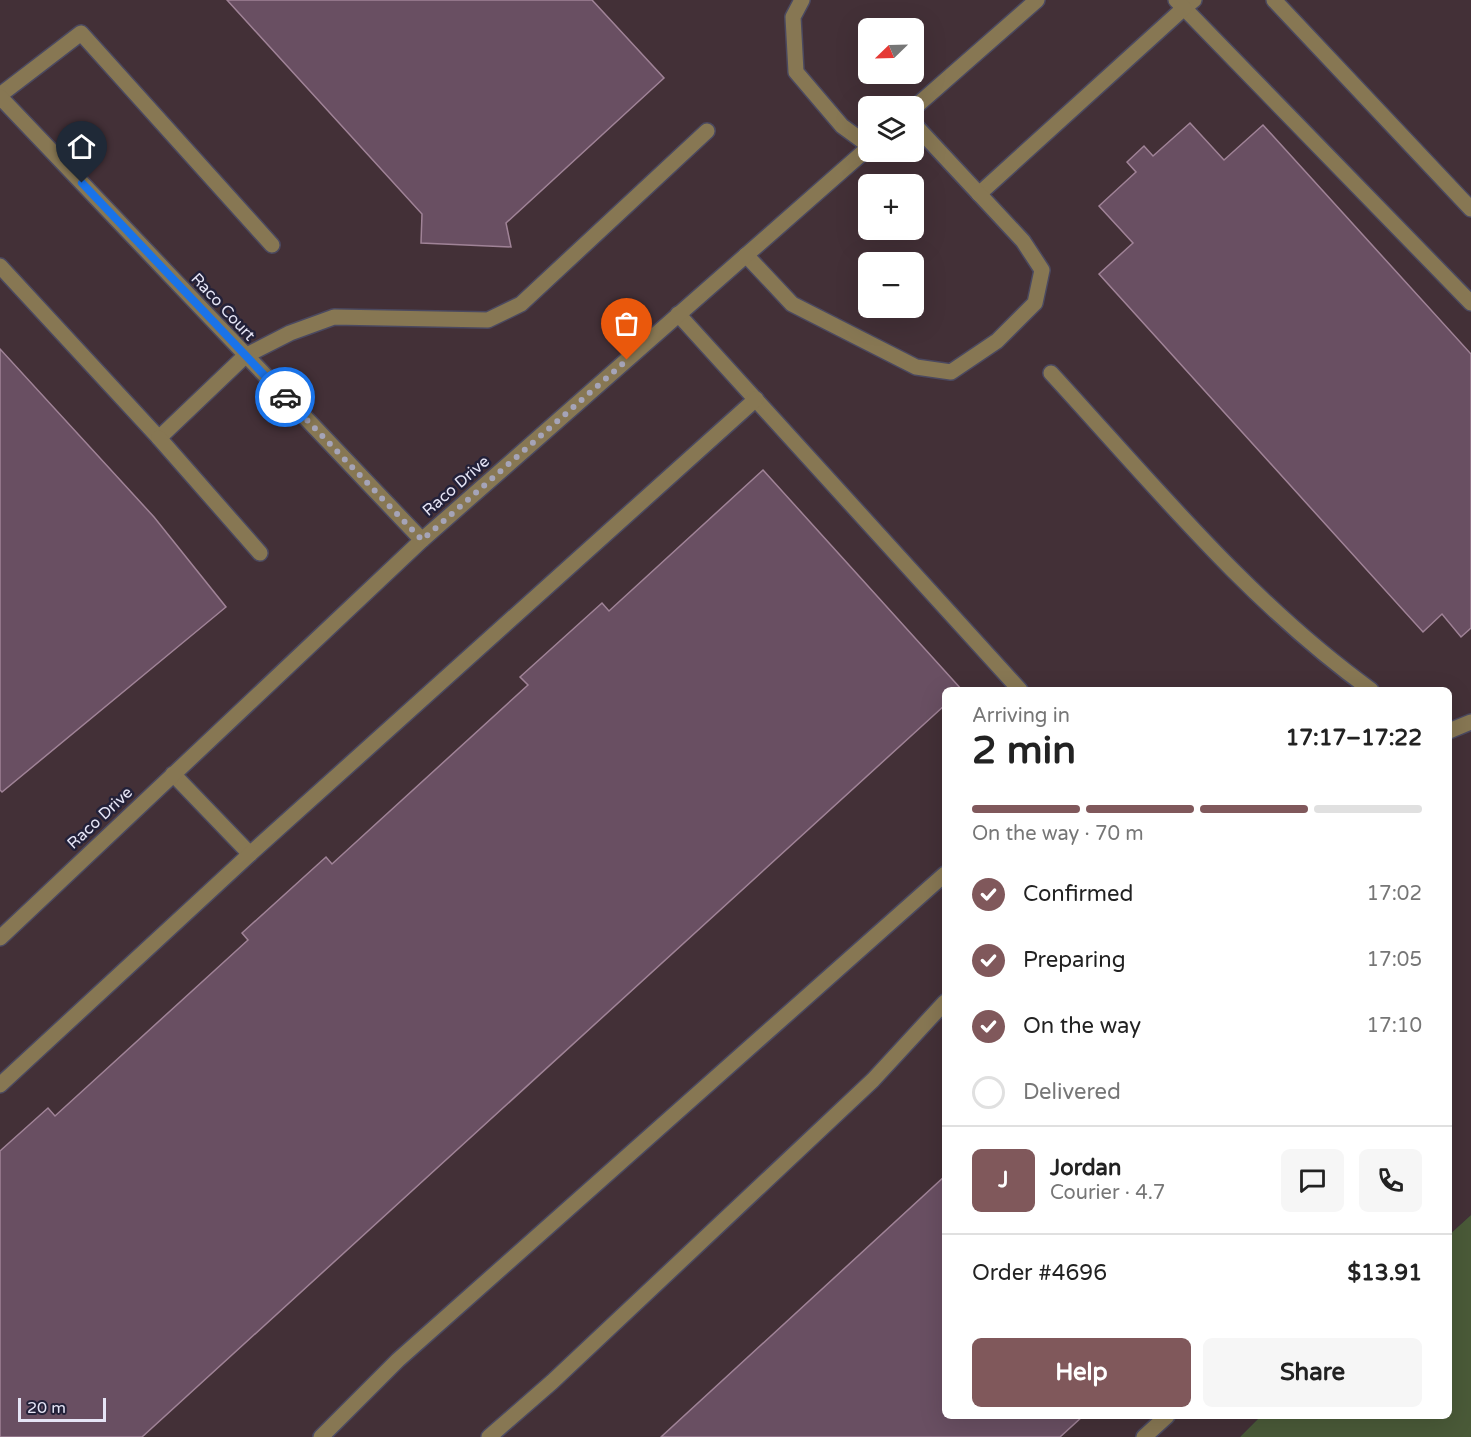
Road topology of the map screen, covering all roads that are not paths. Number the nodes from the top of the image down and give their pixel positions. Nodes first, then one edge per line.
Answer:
1 (802, 0) edge
2 (1037, 0) edge
3 (1274, 0) edge
4 (1184, 3) edge
5 (0, 96) edge
6 (924, 99) edge
7 (706, 131) dead end
8 (924, 135) edge
9 (858, 139) edge
10 (858, 156) edge
11 (979, 194) junction
12 (1471, 209) edge
13 (272, 245) dead end
14 (746, 255) junction
15 (0, 266) edge
16 (1471, 303) edge
17 (678, 315) junction
18 (245, 356) junction
19 (1051, 373) dead end
20 (756, 399) junction
21 (159, 438) junction
22 (422, 540) junction
23 (260, 553) dead end
24 (1017, 687) edge
25 (1367, 687) edge
26 (1471, 723) edge
27 (1452, 730) edge
28 (173, 774) junction
29 (250, 854) junction
30 (942, 877) edge
31 (0, 938) edge
32 (942, 1005) edge
33 (0, 1084) edge
34 (1164, 1419) edge
35 (321, 1437) edge
36 (489, 1437) edge
37 (1144, 1437) edge

1 - 9 street
2 - 6 street
3 - 12 street
4 - 11 street
4 - 16 street
5 - 13 street
5 - 18 street, Raco Court
7 - 18 street
8 - 11 street
10 - 14 street, Raco Drive
11 - 14 street
14 - 17 street, Raco Drive
15 - 21 street
17 - 20 street
17 - 22 street, Raco Drive
18 - 21 street
18 - 22 street, Raco Court
19 - 25 street
20 - 24 street
20 - 29 street
21 - 23 street
22 - 28 street, Raco Drive
26 - 27 street
28 - 29 street
28 - 31 street, Raco Drive
29 - 33 street
30 - 35 street
32 - 36 street
34 - 37 street

